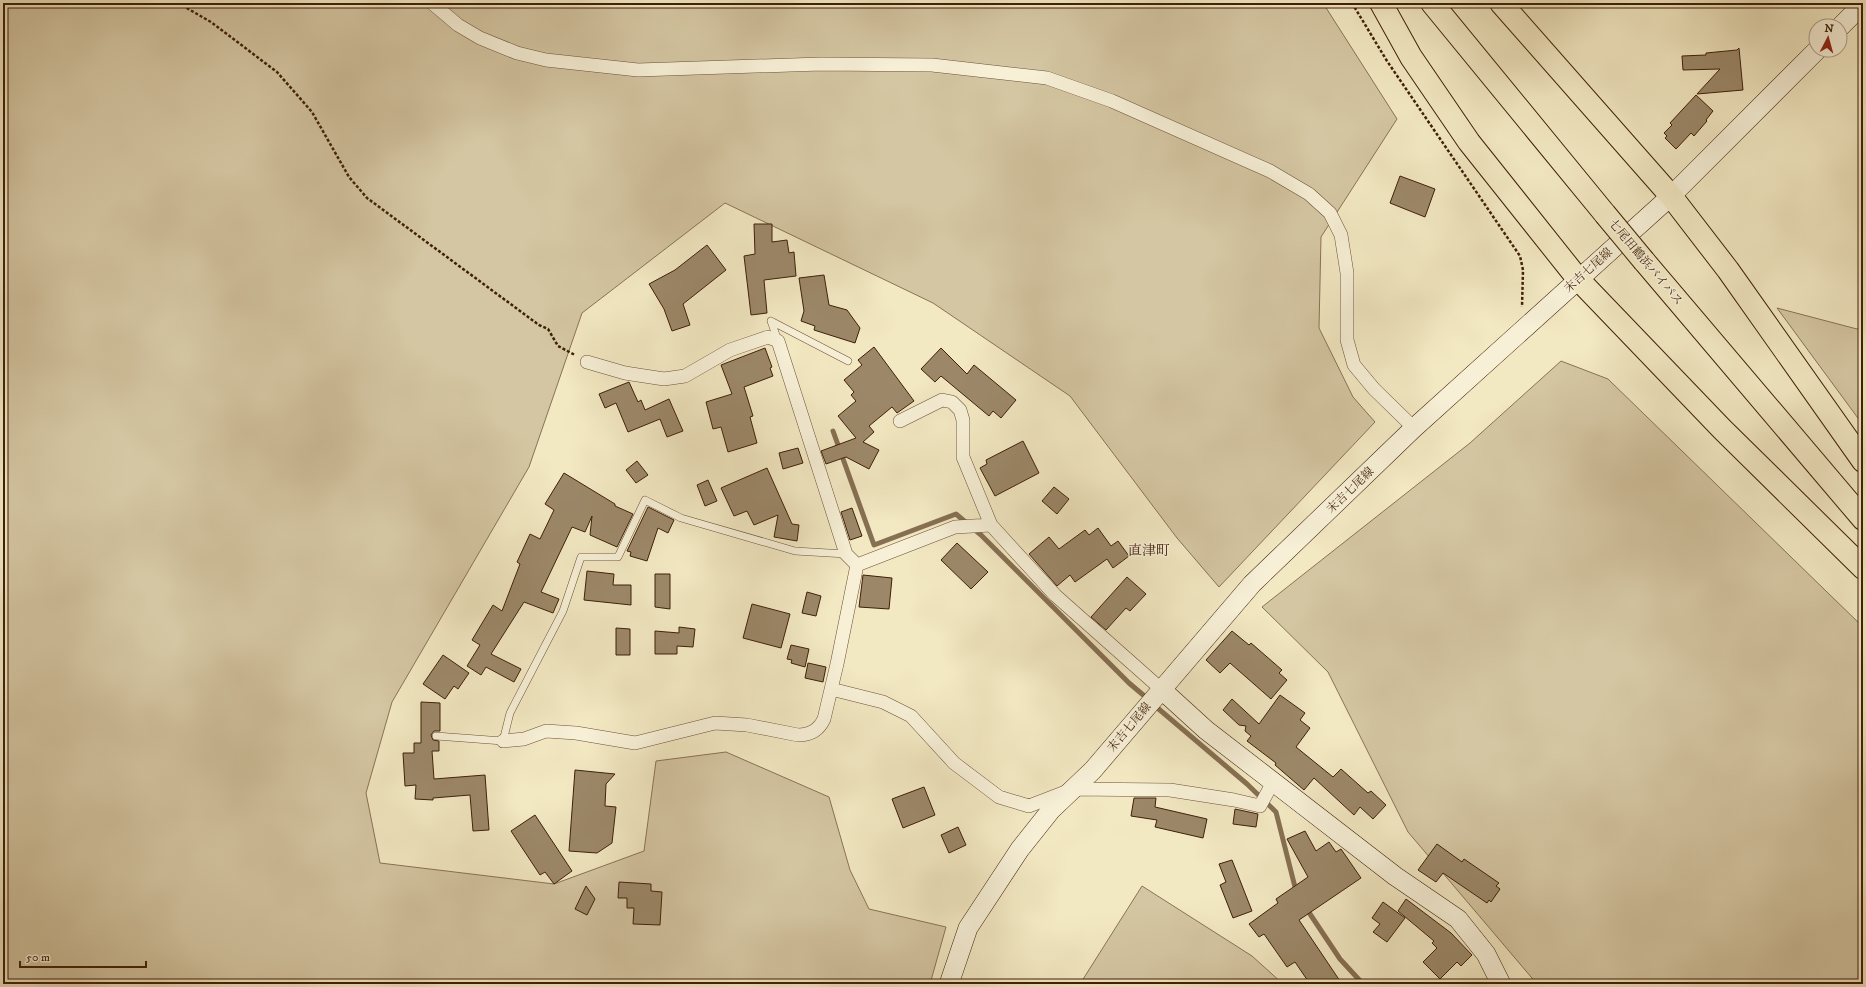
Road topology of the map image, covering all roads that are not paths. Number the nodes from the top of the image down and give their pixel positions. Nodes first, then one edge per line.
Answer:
1 (432, 3) edge
2 (1381, 3) edge
3 (1432, 3) edge
4 (1501, 3) edge
5 (1863, 4) edge
6 (1848, 19) edge
7 (1809, 58) edge
8 (1671, 196) junction
9 (1578, 279) junction
10 (778, 341) junction
11 (848, 361) dead end
12 (587, 362) road end
13 (900, 422) dead end
14 (1414, 428) junction
15 (1863, 461) edge
16 (1863, 520) edge
17 (991, 525) junction
18 (846, 554) junction
19 (857, 565) junction
20 (1863, 568) edge
21 (831, 689) junction
22 (1161, 689) junction
23 (436, 736) dead end
24 (503, 741) junction
25 (1273, 782) junction
26 (1073, 789) junction
27 (949, 984) edge
28 (1501, 984) edge

1 - 14 street
2 - 9 highway
3 - 16 highway, 七尾田鶴浜バイパス, bridge
4 - 8 highway
5 - 6 main road
7 - 8 main road, 末吉七尾線
8 - 9 main road, 末吉七尾線
8 - 15 highway
9 - 14 main road, 末吉七尾線
9 - 20 highway
10 - 11 lane
10 - 12 street
10 - 18 street
13 - 17 street
14 - 22 main road, 末吉七尾線
17 - 19 street
17 - 22 street
18 - 19 street
18 - 24 lane
19 - 21 street
21 - 24 street
21 - 26 street
22 - 25 main road
22 - 26 main road, 末吉七尾線
23 - 24 lane
25 - 26 street
25 - 28 main road
26 - 27 main road, 末吉七尾線

